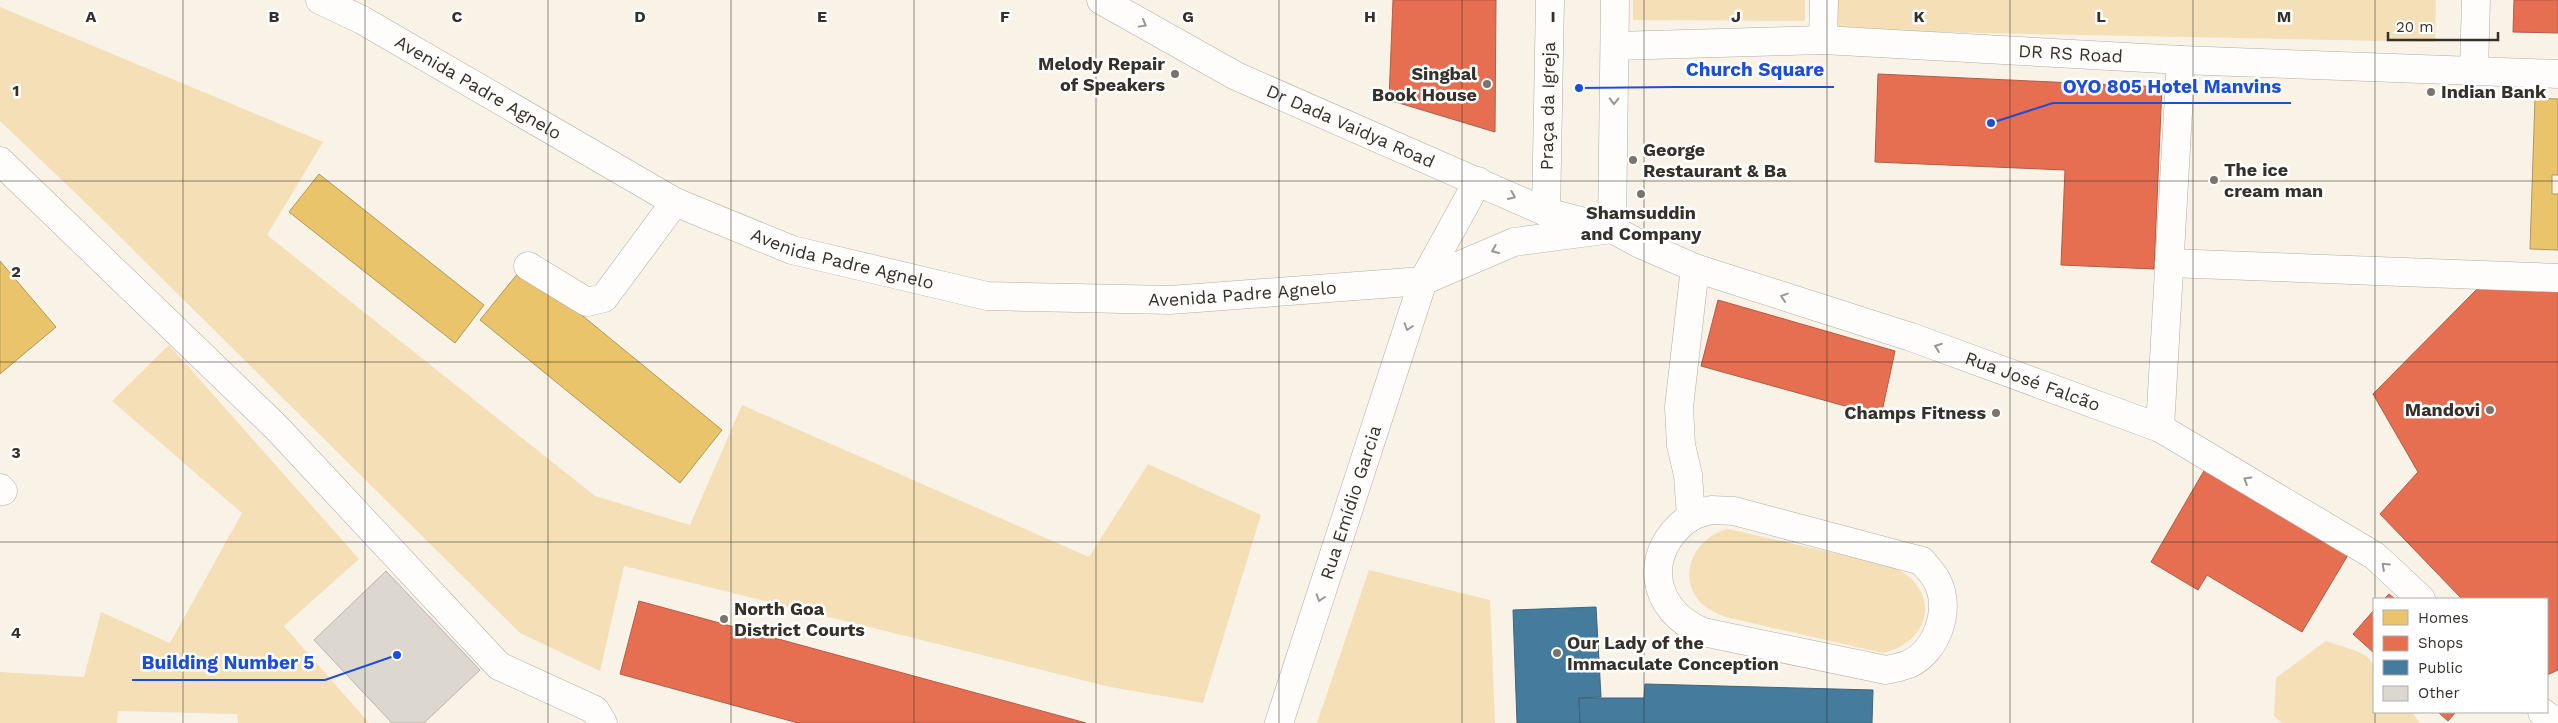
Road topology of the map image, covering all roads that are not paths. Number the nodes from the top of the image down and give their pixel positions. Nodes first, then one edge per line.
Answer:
1 (320, 0) edge
2 (1101, 0) edge
3 (1550, 0) edge
4 (1615, 0) edge
5 (1824, 0) edge
6 (2476, 0) edge
7 (1823, 40) junction
8 (1615, 46) junction
9 (2181, 60) junction
10 (2474, 70) junction
11 (2558, 74) edge
12 (0, 161) edge
13 (1478, 181) junction
14 (675, 202) junction
15 (1546, 212) junction
16 (1612, 228) junction
17 (2169, 263) junction
18 (528, 266) dead end
19 (1695, 268) junction
20 (2558, 278) edge
21 (1423, 281) junction
22 (2160, 428) junction
23 (1691, 516) junction
24 (2420, 598) edge
25 (2543, 713) edge
26 (603, 723) edge
27 (1279, 723) edge
28 (2556, 723) edge

1 - 14 street, Avenida Padre Agnelo
2 -> 13 street, Dr Dada Vaidya Road
3 - 15 street, Praça da Igreja
4 - 8 street
5 - 7 street
6 - 10 street
7 - 8 street, DR RS Road
7 - 9 street, DR RS Road
8 -> 16 street
9 - 10 street, DR RS Road
9 - 17 street
10 - 11 street, DR RS Road
12 - 26 street
13 -> 15 street, Dr Dada Vaidya Road
13 - 21 street, Rua Emídio Garcia
14 - 18 street
14 - 21 street, Avenida Padre Agnelo
15 - 16 street, Dr Dada Vaidya Road
16 - 19 street, Rua José Falcão
16 -> 21 street
17 - 20 street
17 - 22 street
22 -> 19 street, Rua José Falcão
19 - 23 street
21 -> 27 street, Rua Emídio Garcia
24 -> 22 street, Rua José Falcão
23 - 23 street
25 - 28 street

